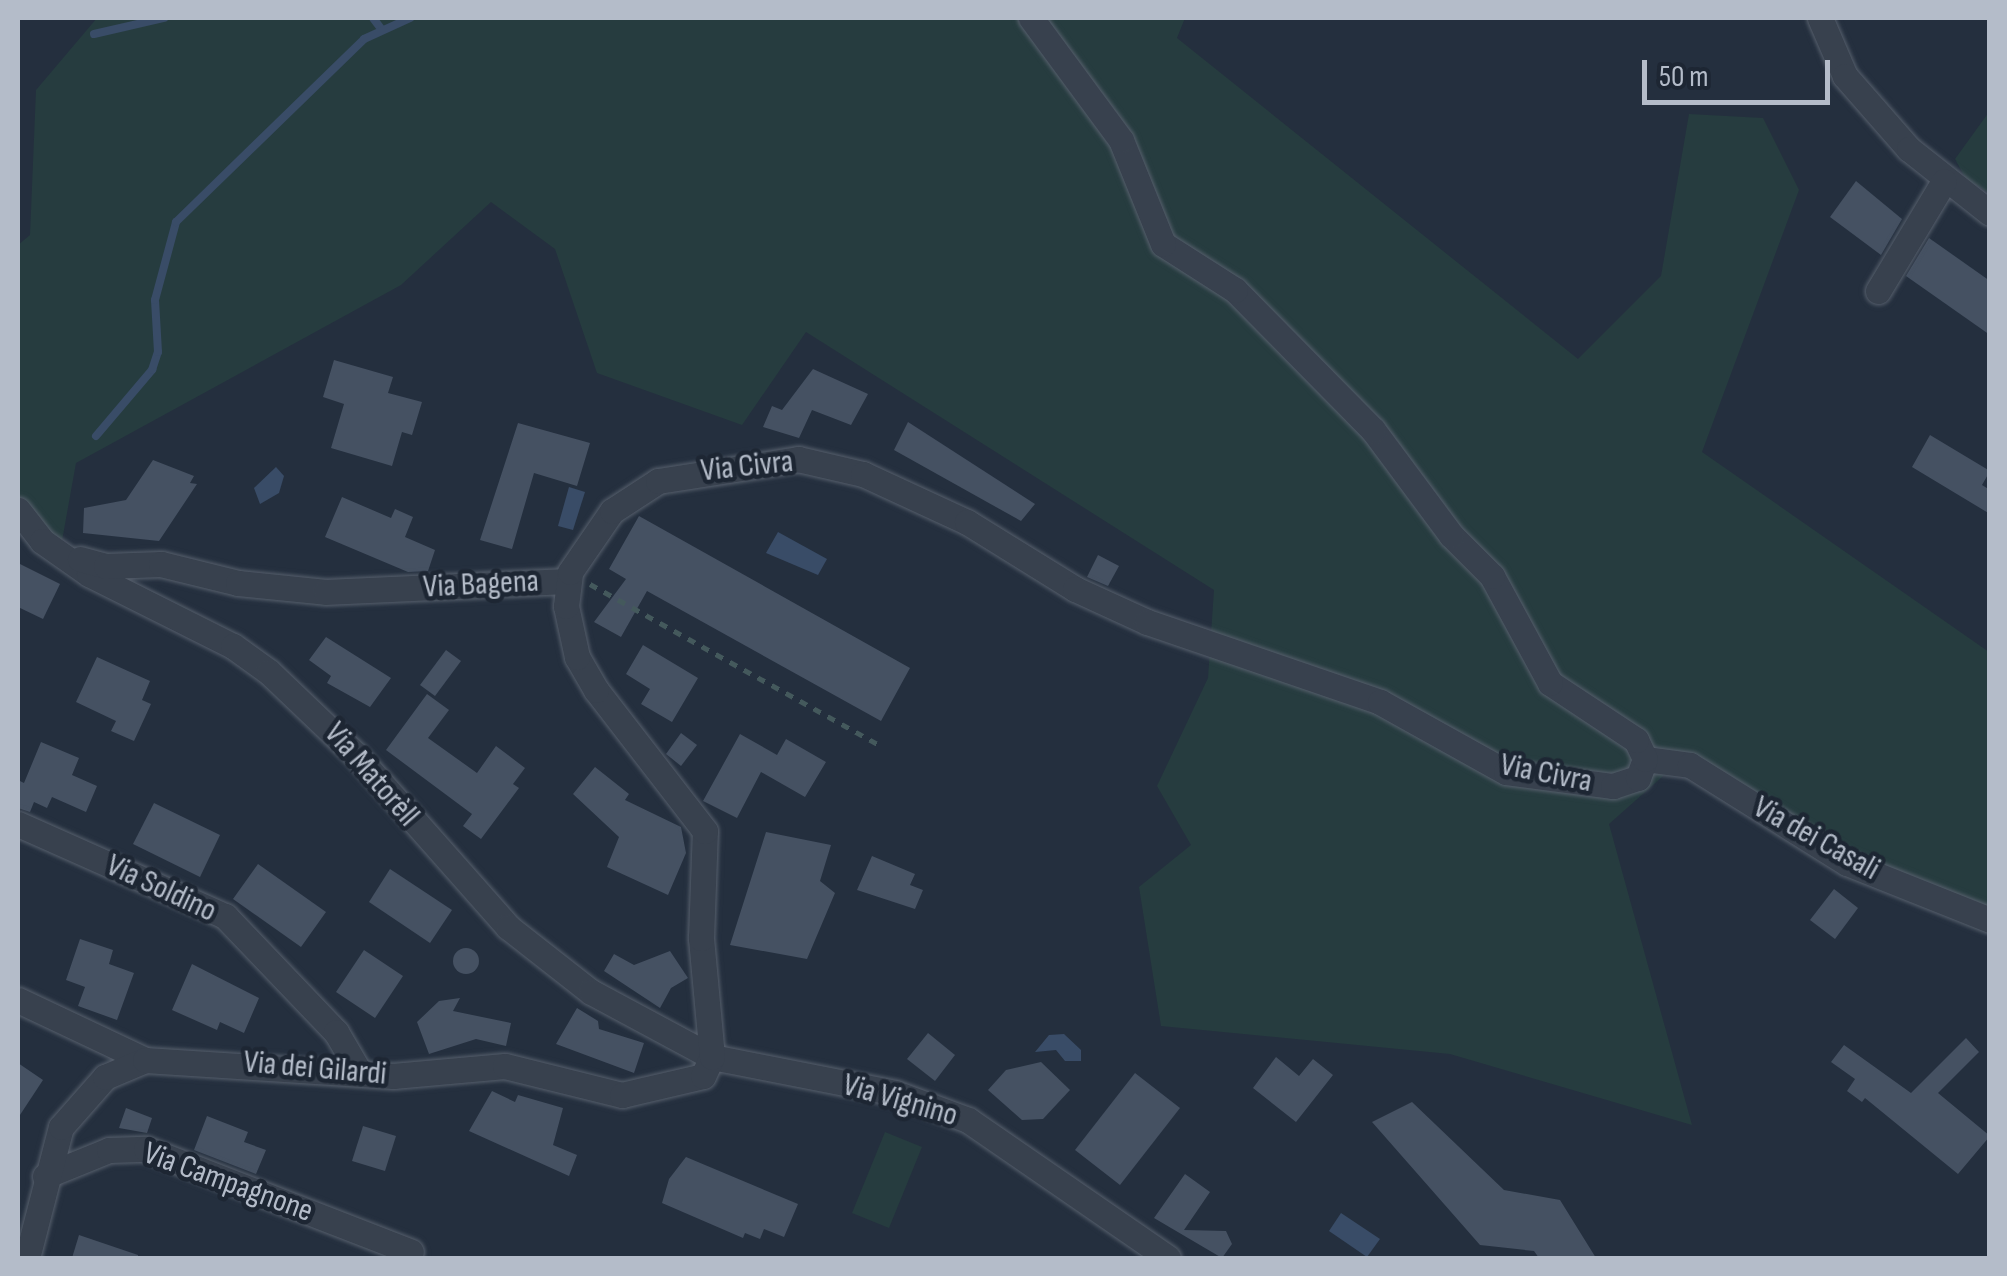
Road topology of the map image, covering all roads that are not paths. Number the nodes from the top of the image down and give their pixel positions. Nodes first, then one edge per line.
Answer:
1 (1032, 18) edge
2 (1820, 18) edge
3 (1944, 181) junction
4 (1990, 214) edge
5 (1878, 291) dead end
6 (18, 510) edge
7 (60, 552) junction
8 (155, 564) junction
9 (568, 576) junction
10 (138, 598) junction
11 (1645, 760) junction
12 (18, 824) edge
13 (1990, 920) edge
14 (18, 1000) edge
15 (712, 1057) junction
16 (145, 1060) junction
17 (360, 1073) junction
18 (45, 1176) junction
19 (411, 1252) dead end
20 (27, 1258) edge
21 (1168, 1258) edge

1 - 11 street, Via Civra
2 - 3 street
3 - 4 street
3 - 5 street
6 - 7 street, Via Matorèll
7 - 8 street, Via Bagena
7 - 10 street, Via Matorèll
8 - 9 street, Via Bagena
8 - 10 street
9 - 11 street, Via Civra
9 - 15 street, Via Bagena
10 - 15 street, Via Matorèll
11 - 13 street, Via dei Casali
12 - 17 street, Via Soldino
14 - 16 street
15 - 17 street, Via dei Gilardi
15 - 21 street, Via Vignino
16 - 17 street, Via dei Gilardi
16 - 18 street
18 - 19 street, Via Campagnone
18 - 20 street

